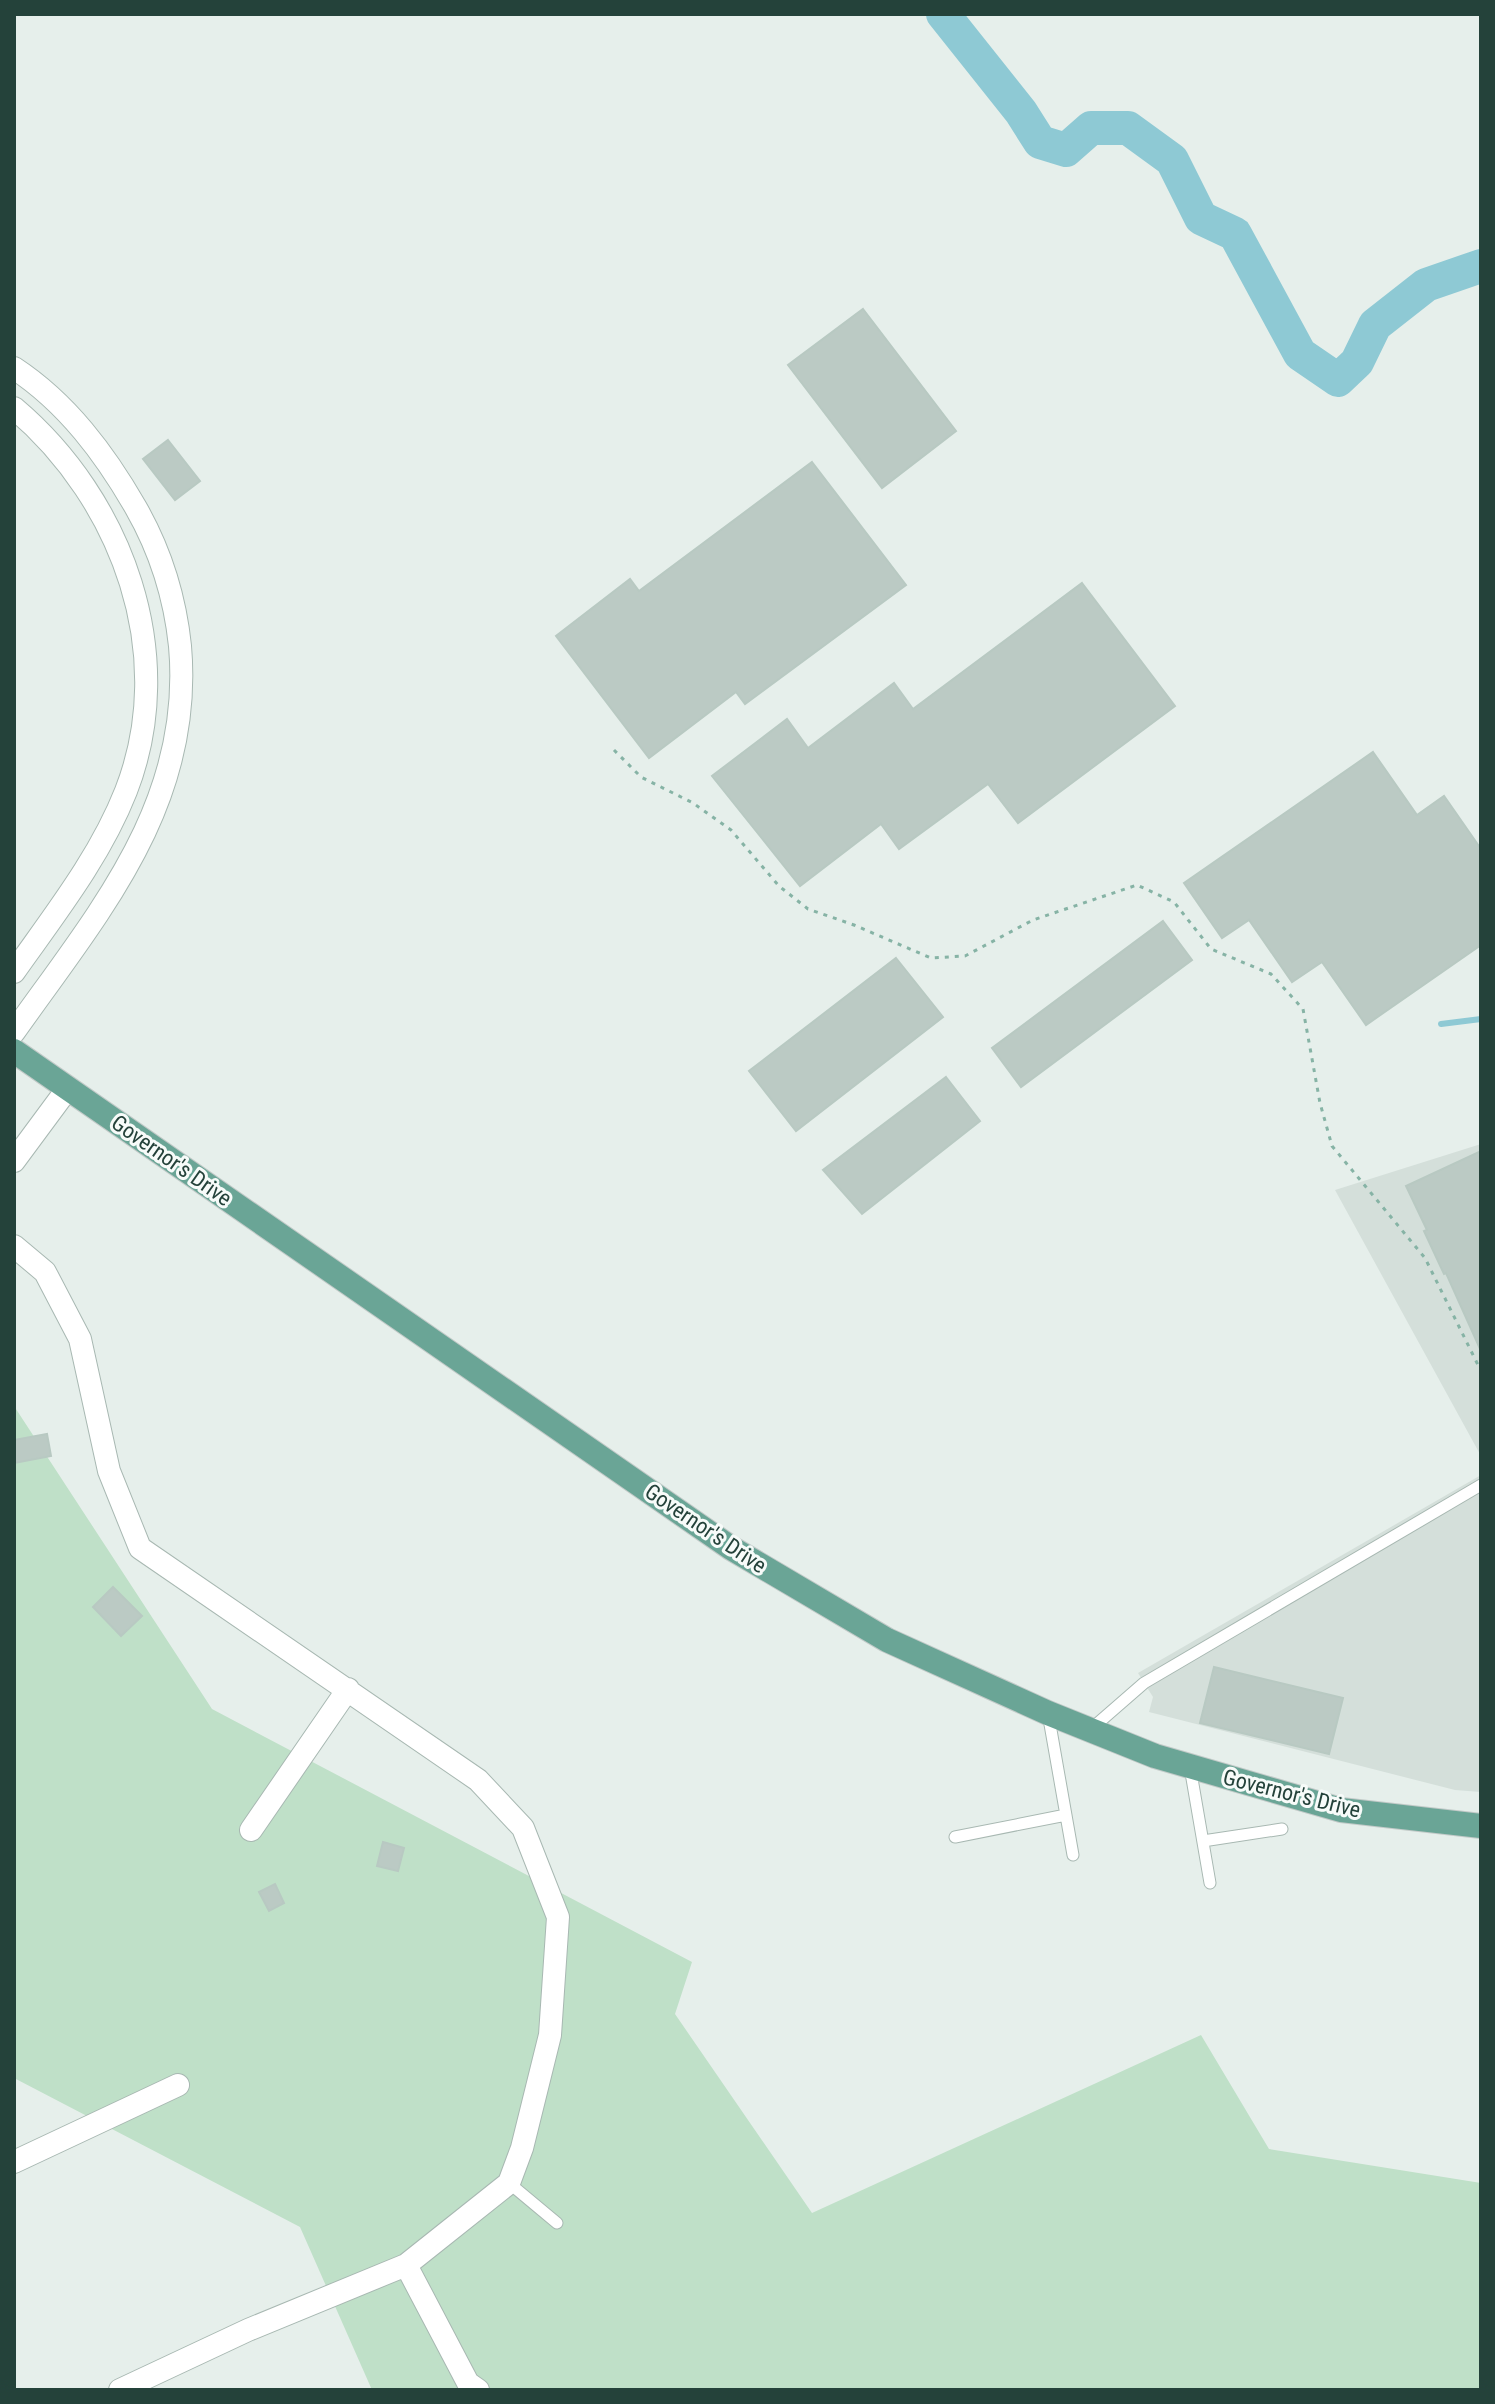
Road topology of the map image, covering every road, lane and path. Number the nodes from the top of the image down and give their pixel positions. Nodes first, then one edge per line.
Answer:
1 (14, 368) edge
2 (14, 408) edge
3 (614, 750) dead end
4 (14, 972) edge
5 (14, 1032) edge
6 (14, 1051) edge
7 (68, 1088) junction
8 (14, 1161) edge
9 (14, 1246) edge
10 (1481, 1371) edge
11 (1481, 1485) edge
12 (348, 1689) junction
13 (1048, 1713) junction
14 (1090, 1730) junction
15 (1190, 1766) junction
16 (1066, 1815) junction
17 (1481, 1826) edge
18 (1282, 1829) dead end
19 (251, 1830) dead end
20 (955, 1837) dead end
21 (1203, 1841) junction
22 (1073, 1855) dead end
23 (1210, 1883) dead end
24 (178, 2085) dead end
25 (14, 2162) edge
26 (509, 2183) junction
27 (557, 2223) dead end
28 (406, 2265) junction
29 (120, 2390) edge
30 (478, 2390) edge

1 - 5 street
2 - 4 street
3 - 10 path
6 - 7 main road, Governor's Drive
7 - 8 street
7 - 13 main road, Governor's Drive
9 - 12 street
11 - 14 lane
12 - 19 street
12 - 26 street
13 - 14 main road, Governor's Drive
13 - 16 lane
14 - 15 main road, Governor's Drive
15 - 17 main road, Governor's Drive
15 - 21 lane
16 - 20 lane
16 - 22 lane
18 - 21 lane
21 - 23 lane
24 - 25 street
26 - 27 lane
26 - 28 street
28 - 29 street
28 - 30 street

